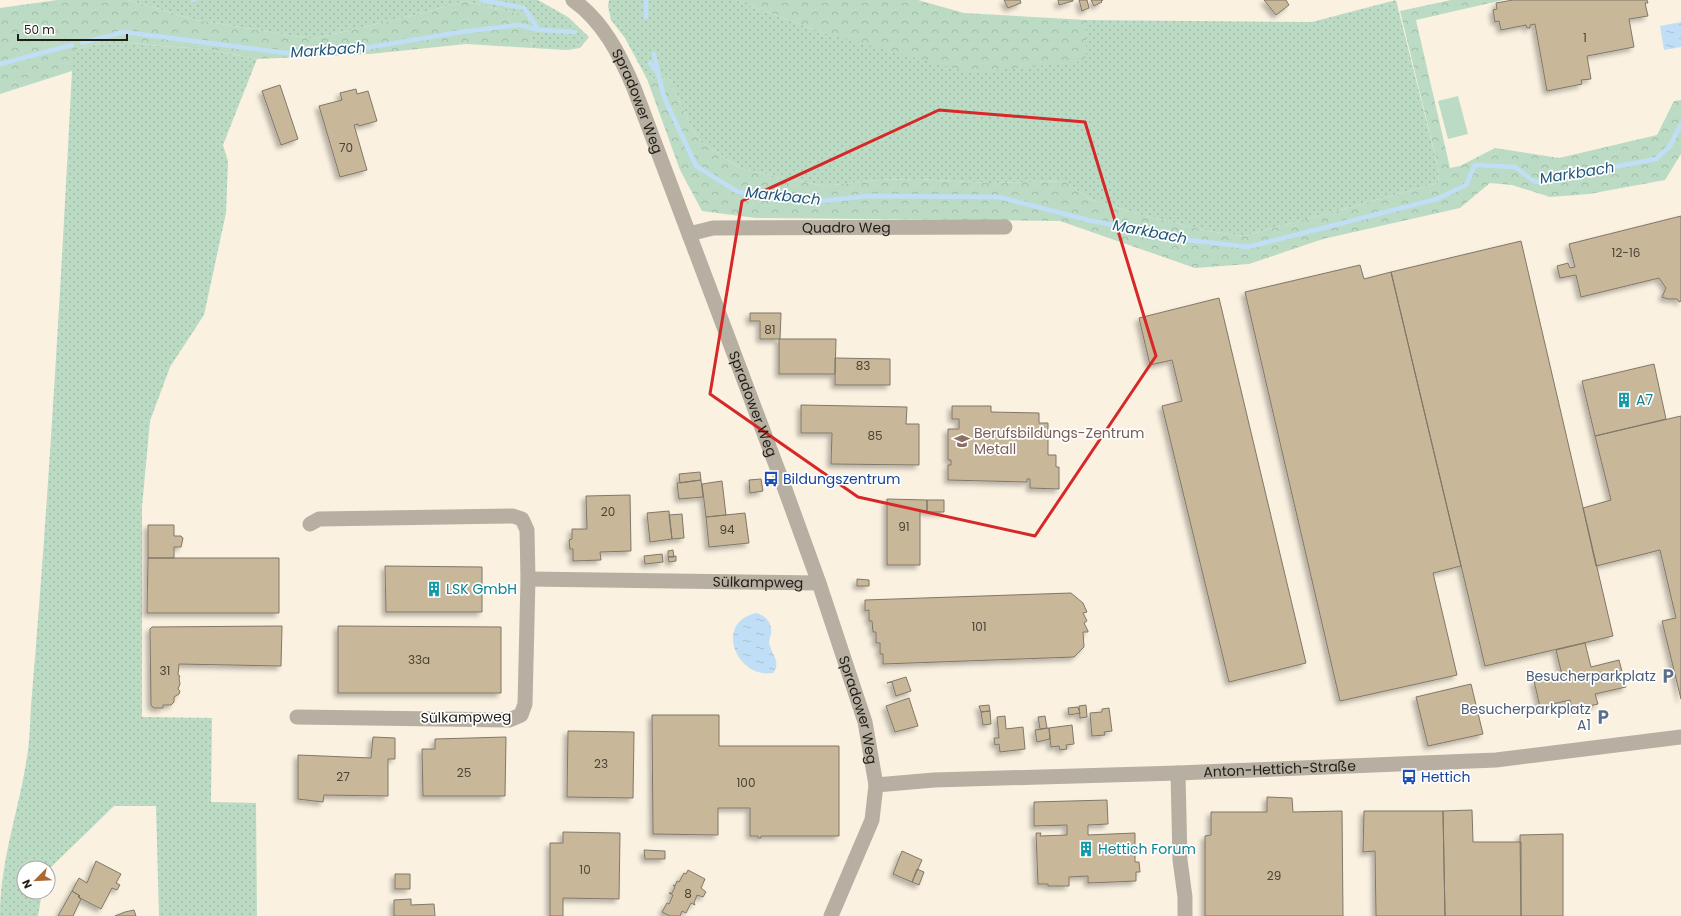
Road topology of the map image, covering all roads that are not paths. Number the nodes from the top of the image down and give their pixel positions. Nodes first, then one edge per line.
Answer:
1 (578, 1) edge
2 (1004, 227) dead end
3 (689, 234) junction
4 (310, 524) dead end
5 (528, 579) junction
6 (819, 583) junction
7 (298, 717) dead end
8 (1681, 736) edge
9 (1178, 773) junction
10 (876, 785) junction
11 (831, 916) edge
12 (1185, 916) edge

1 - 3 street, Spradower Weg
2 - 3 street, Quadro Weg
3 - 6 street, Spradower Weg
4 - 5 street, Sülkampweg
5 - 6 street, Sülkampweg
5 - 7 street, Sülkampweg
6 - 10 street, Spradower Weg
8 - 9 street, Anton-Hettich-Straße
9 - 10 street, Anton-Hettich-Straße
9 - 12 street
10 - 11 street, Spradower Weg

